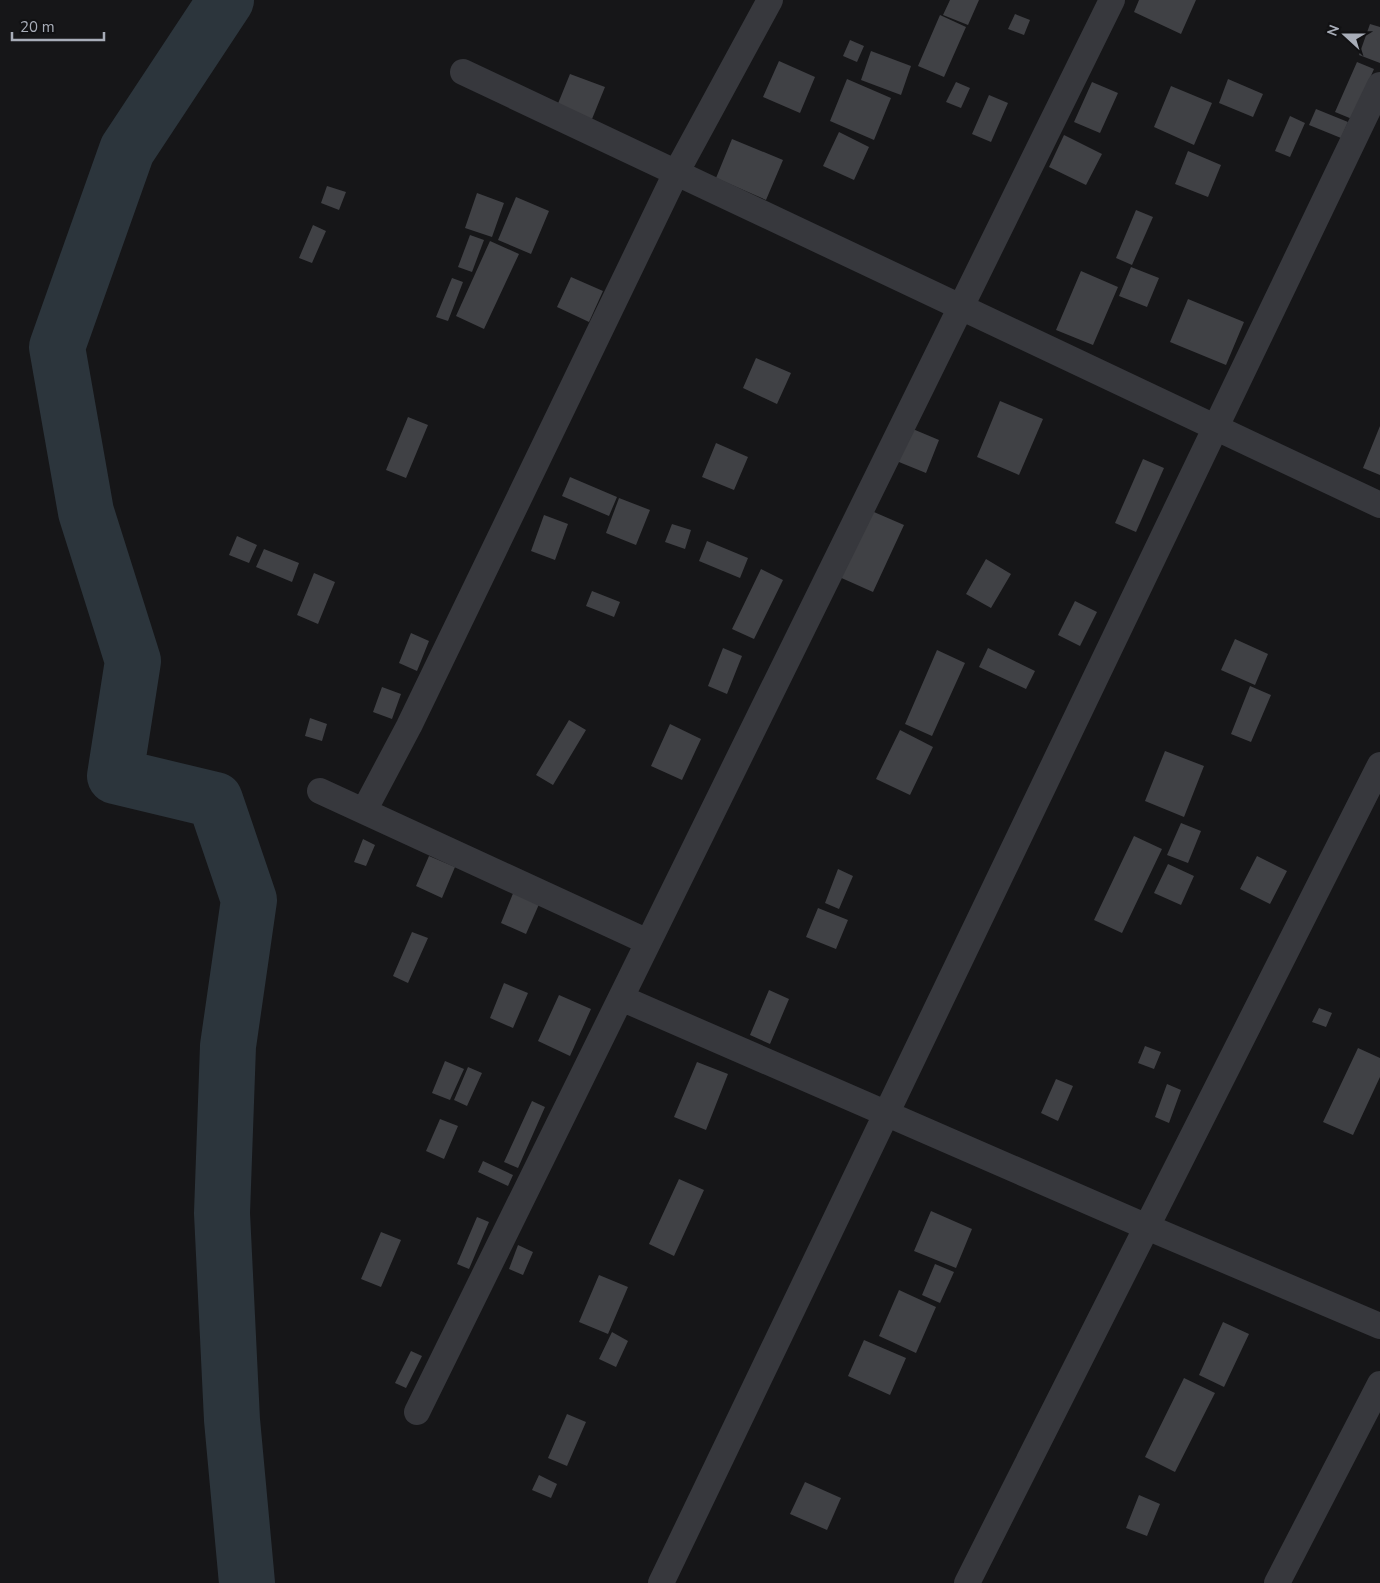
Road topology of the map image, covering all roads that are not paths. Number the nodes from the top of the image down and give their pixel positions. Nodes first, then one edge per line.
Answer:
1 (770, 0) edge
2 (1112, 0) edge
3 (463, 72) dead end
4 (1380, 85) edge
5 (676, 173) junction
6 (960, 308) junction
7 (1215, 428) junction
8 (1380, 505) edge
9 (1380, 765) edge
10 (320, 791) dead end
11 (364, 811) junction
12 (648, 942) junction
13 (621, 998) junction
14 (888, 1113) junction
15 (1147, 1227) junction
16 (1380, 1326) edge
17 (1380, 1384) edge
18 (417, 1412) dead end
19 (661, 1583) edge
20 (967, 1583) edge
21 (1277, 1583) edge

1 - 5 street
2 - 6 street
3 - 5 street
4 - 7 street
5 - 6 street
5 - 11 street
6 - 7 street
6 - 12 street
7 - 8 street
7 - 14 street
9 - 15 street
10 - 11 street
11 - 12 street
12 - 13 street
13 - 14 street
13 - 18 street
14 - 15 street
14 - 19 street
15 - 16 street
15 - 20 street
17 - 21 street

